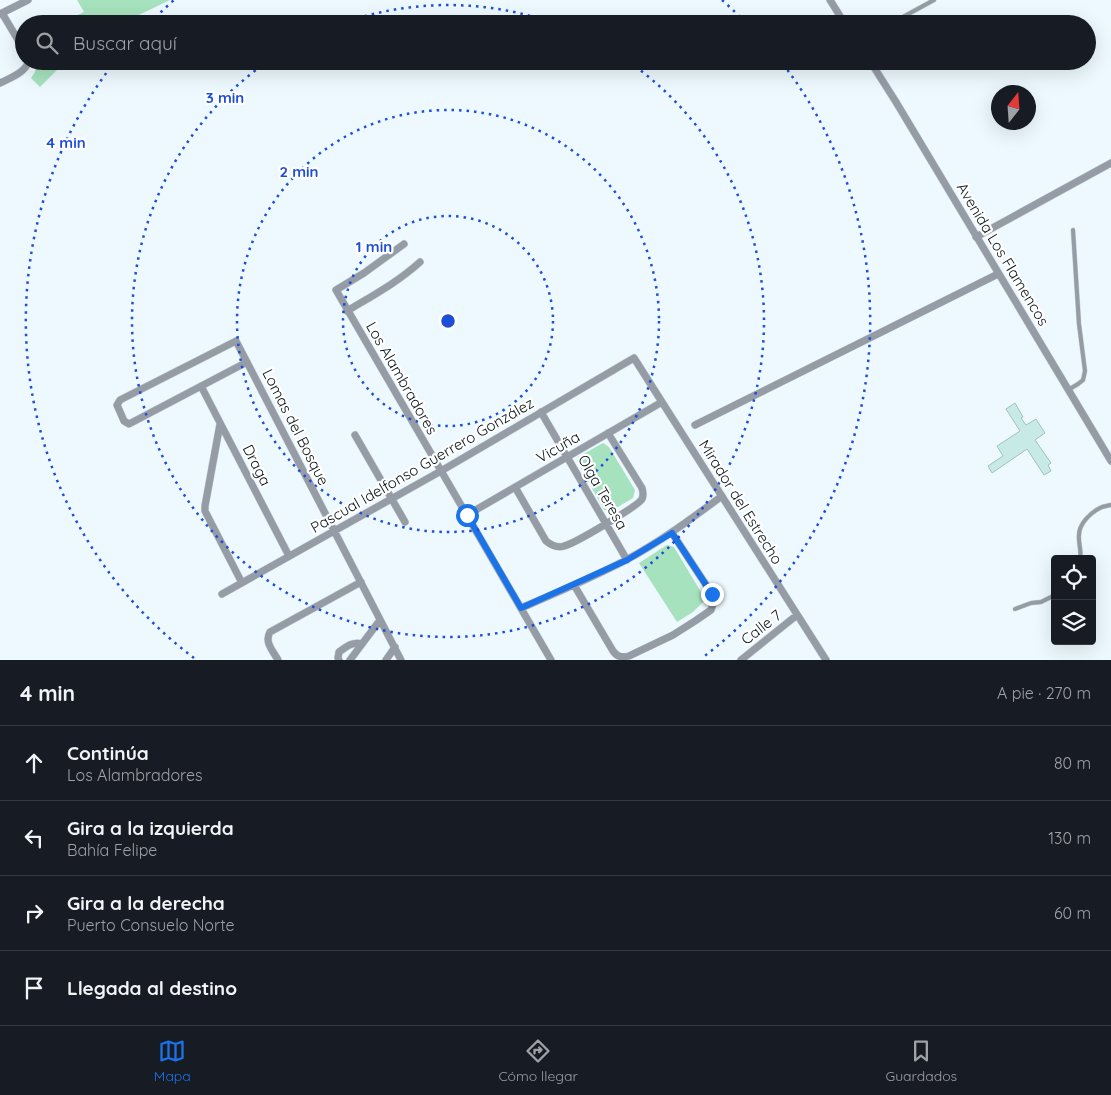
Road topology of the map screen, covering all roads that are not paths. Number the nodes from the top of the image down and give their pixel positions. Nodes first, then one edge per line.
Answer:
1 (28, 0) edge
2 (830, 0) edge
3 (934, 0) edge
4 (1, 14) edge
5 (839, 15) edge
6 (906, 15) edge
7 (15, 36) edge
8 (24, 70) edge
9 (876, 70) edge
10 (0, 83) edge
11 (1111, 163) edge
12 (1072, 230) dead end
13 (976, 236) junction
14 (404, 244) dead end
15 (420, 262) dead end
16 (998, 274) junction
17 (347, 311) junction
18 (634, 358) joint
19 (247, 362) junction
20 (201, 386) junction
21 (1068, 390) junction
22 (662, 402) junction
23 (541, 412) junction
24 (220, 423) junction
25 (695, 425) dead end
26 (608, 433) junction
27 (355, 435) dead end
28 (567, 457) junction
29 (1111, 461) edge
30 (440, 471) junction
31 (515, 487) junction
32 (722, 496) junction
33 (391, 498) junction
34 (1111, 505) edge
35 (467, 515) junction
36 (405, 522) dead end
37 (606, 524) junction
38 (334, 531) junction
39 (672, 533) junction
40 (1081, 555) edge
41 (289, 556) junction
42 (627, 560) junction
43 (361, 582) junction
44 (242, 583) junction
45 (574, 585) junction
46 (222, 594) dead end
47 (1051, 597) edge
48 (521, 608) junction
49 (1015, 609) dead end
50 (797, 616) junction
51 (380, 620) junction
52 (362, 644) junction
53 (395, 647) junction
54 (278, 660) edge
55 (339, 660) edge
56 (350, 660) edge
57 (386, 660) edge
58 (401, 660) edge
59 (551, 660) edge
60 (741, 660) edge
61 (826, 660) edge

1 - 4 street
2 - 5 street
3 - 6 lane
4 - 7 street
8 - 10 street
9 - 13 street, Avenida Los Flamencos
11 - 13 street
12 - 21 lane
13 - 16 street, Avenida Los Flamencos
14 - 17 street, Los Alambradores
15 - 17 street
16 - 21 street, Avenida Los Flamencos
16 - 25 street
17 - 30 street, Los Alambradores
18 - 22 street, Mirador del Estrecho
18 - 23 street, Pascual Idelfonso Guerrero González
19 - 20 street
19 - 20 street, Lomas del Bosque
19 - 38 street, Lomas del Bosque
20 - 24 street, Draga
21 - 29 street, Avenida Los Flamencos
22 - 26 street, Vicuña
22 - 32 street, Mirador del Estrecho
23 - 28 street, Olga Teresa
23 - 30 street, Pascual Idelfonso Guerrero González
24 - 41 street, Draga
24 - 44 street
26 - 28 street, Vicuña
26 - 37 street
27 - 33 street
28 - 31 street, Vicuña
28 - 37 street, Olga Teresa
30 - 33 street, Pascual Idelfonso Guerrero González
30 - 35 street, Los Alambradores
31 - 35 street, Vicuña
31 - 37 street
32 - 39 street
32 - 50 street, Mirador del Estrecho
33 - 36 street
33 - 38 street, Pascual Idelfonso Guerrero González
34 - 40 lane
35 - 48 street, Los Alambradores
37 - 42 street, Olga Teresa
38 - 41 street, Pascual Idelfonso Guerrero González
38 - 43 street, Lomas del Bosque
39 - 42 street
39 - 45 street
41 - 44 street, Pascual Idelfonso Guerrero González
42 - 45 street
43 - 51 street, Lomas del Bosque
43 - 54 street
44 - 46 street, Pascual Idelfonso Guerrero González
45 - 48 street
47 - 49 lane
48 - 59 street, Los Alambradores
50 - 60 street, Calle 7
50 - 61 street, Mirador del Estrecho
51 - 52 street
51 - 53 street, Lomas del Bosque
52 - 55 street
52 - 56 street
53 - 57 street
53 - 58 street, Lomas del Bosque

